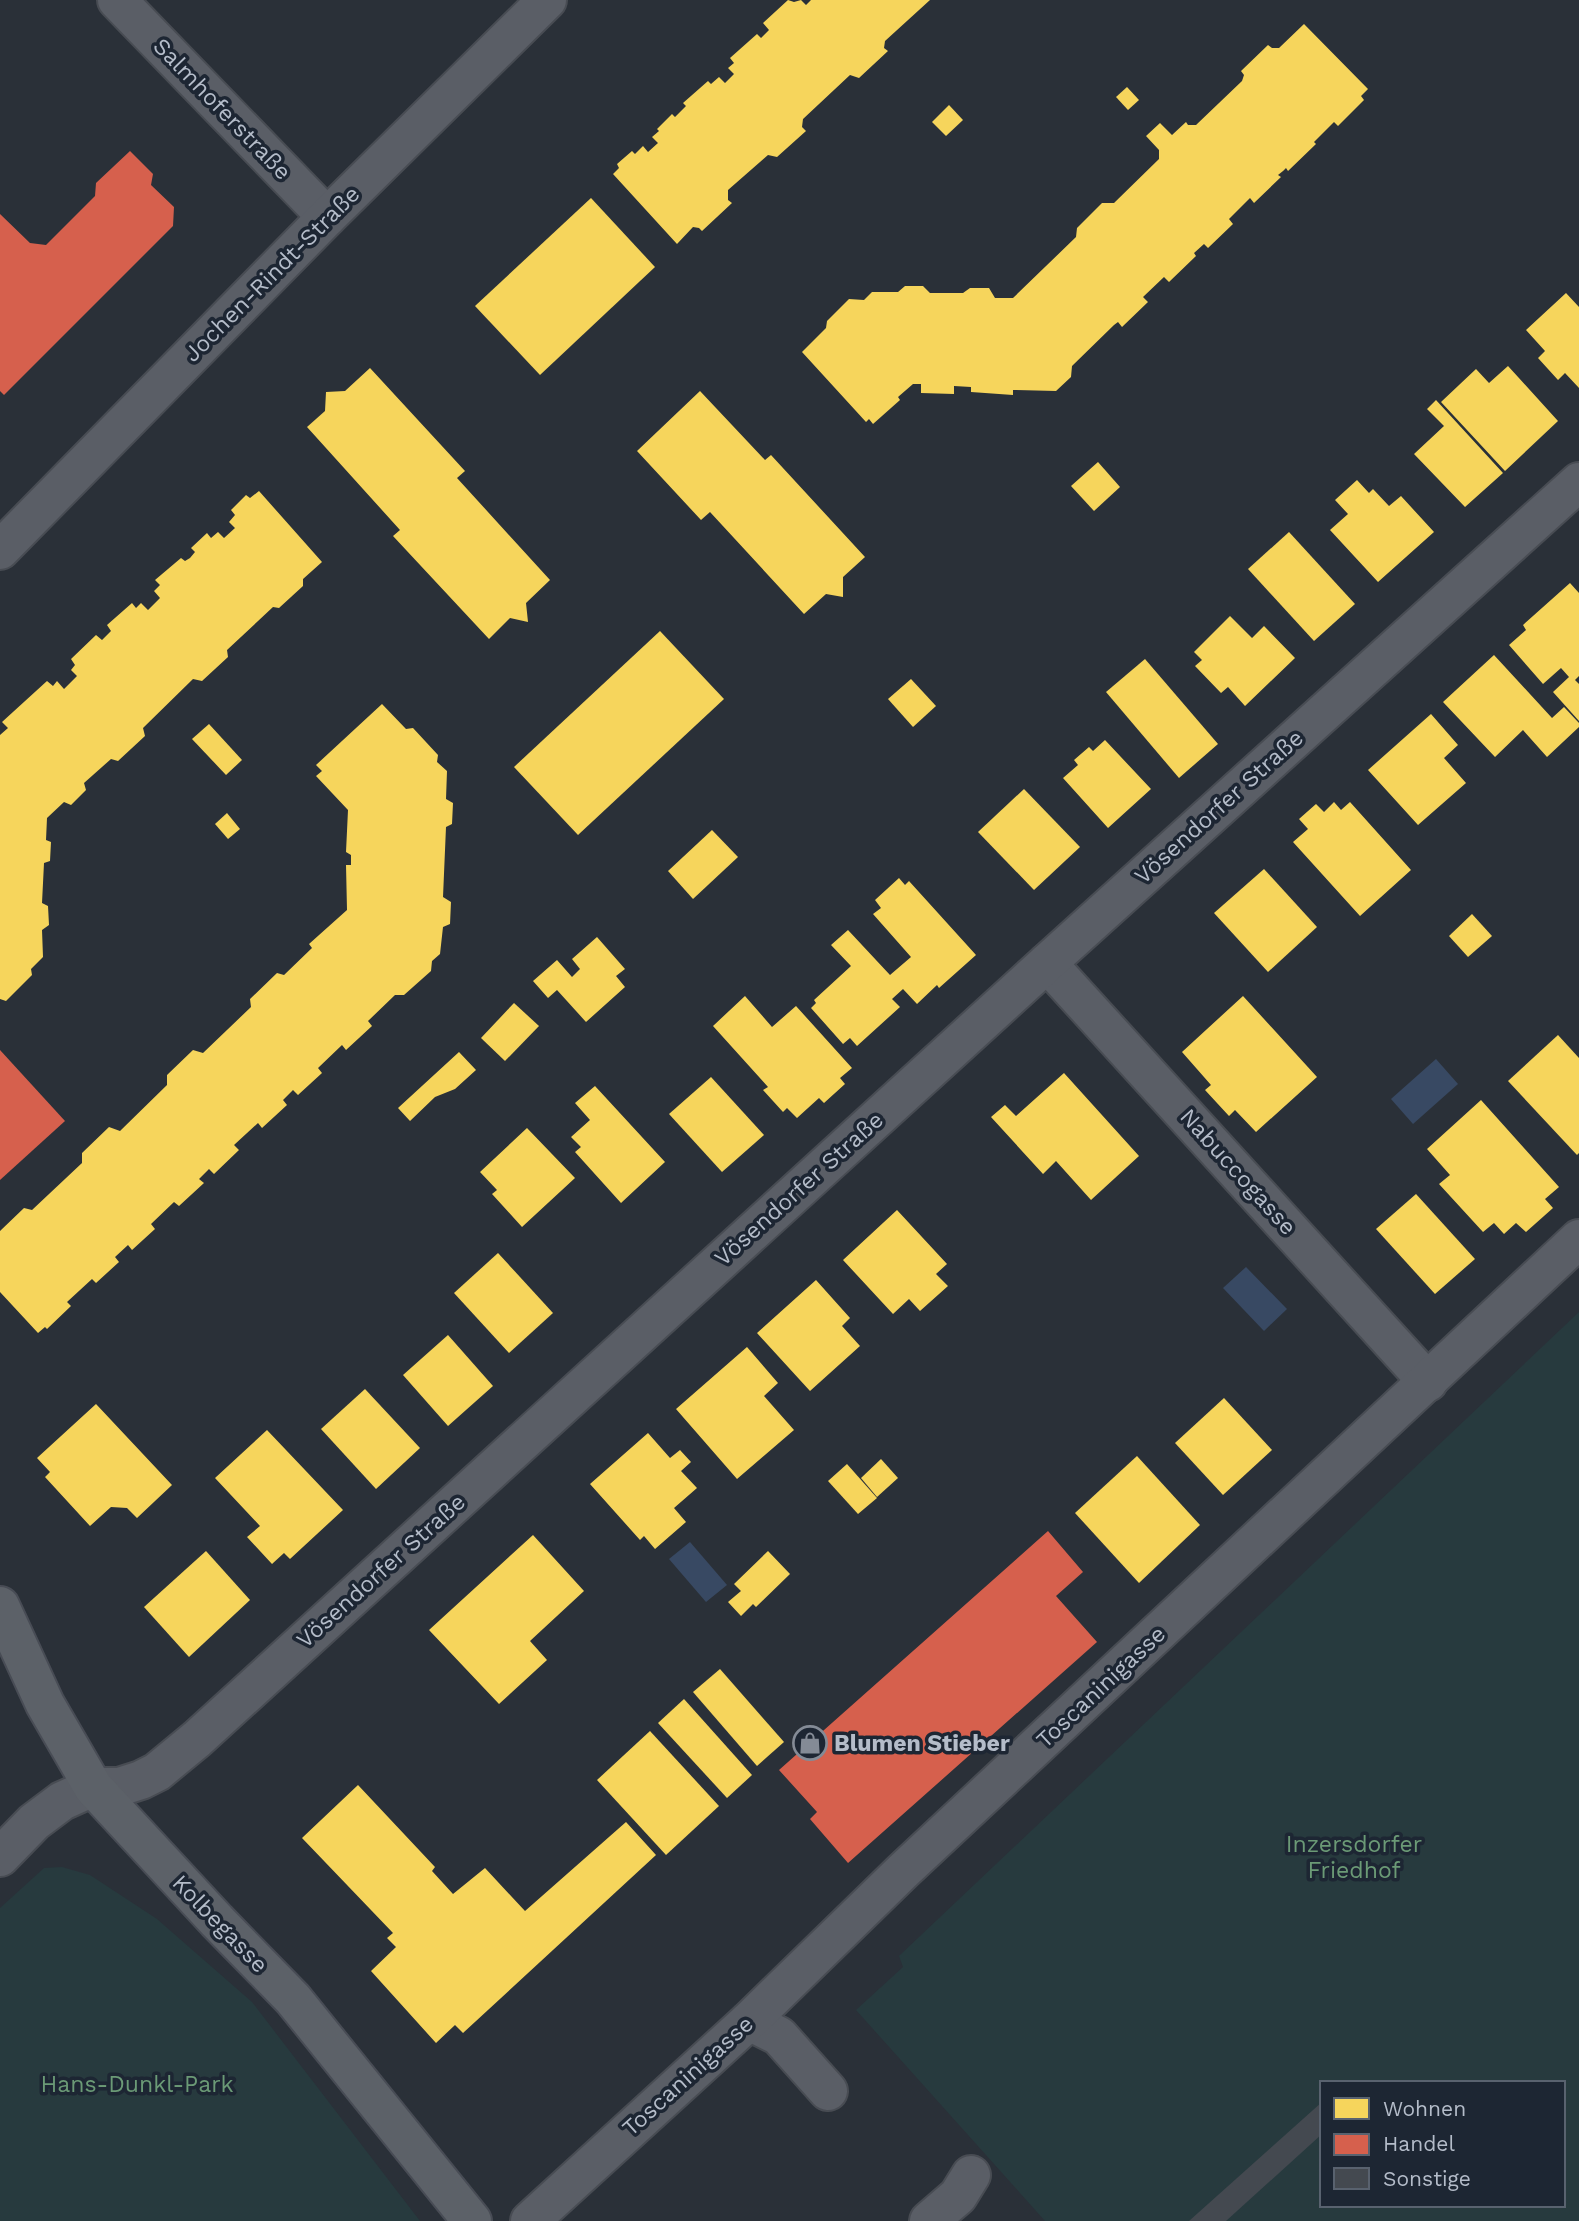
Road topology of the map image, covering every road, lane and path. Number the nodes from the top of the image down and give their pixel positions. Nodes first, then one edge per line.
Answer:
1 (117, 0) edge
2 (547, 0) edge
3 (327, 217) junction
4 (1579, 482) edge
5 (0, 550) edge
6 (1047, 962) junction
7 (1579, 1239) edge
8 (1428, 1382) junction
9 (0, 1606) edge
10 (93, 1787) junction
11 (0, 1857) edge
12 (749, 2021) junction
13 (828, 2091) dead end
14 (971, 2175) dead end
15 (472, 2221) edge
16 (530, 2221) edge
17 (929, 2221) edge

1 - 3 street, Salmhoferstraße
2 - 3 street, Jochen-Rindt-Straße
3 - 5 street, Jochen-Rindt-Straße
4 - 6 street, Vösendorfer Straße
6 - 8 street, Nabuccogasse
6 - 10 street, Vösendorfer Straße
7 - 8 street, Toscaninigasse
8 - 12 street, Toscaninigasse
9 - 10 main road, Kolbegasse
10 - 11 street, Vösendorfer Straße
10 - 15 main road, Kolbegasse
12 - 13 street
12 - 16 street, Toscaninigasse
14 - 17 street

